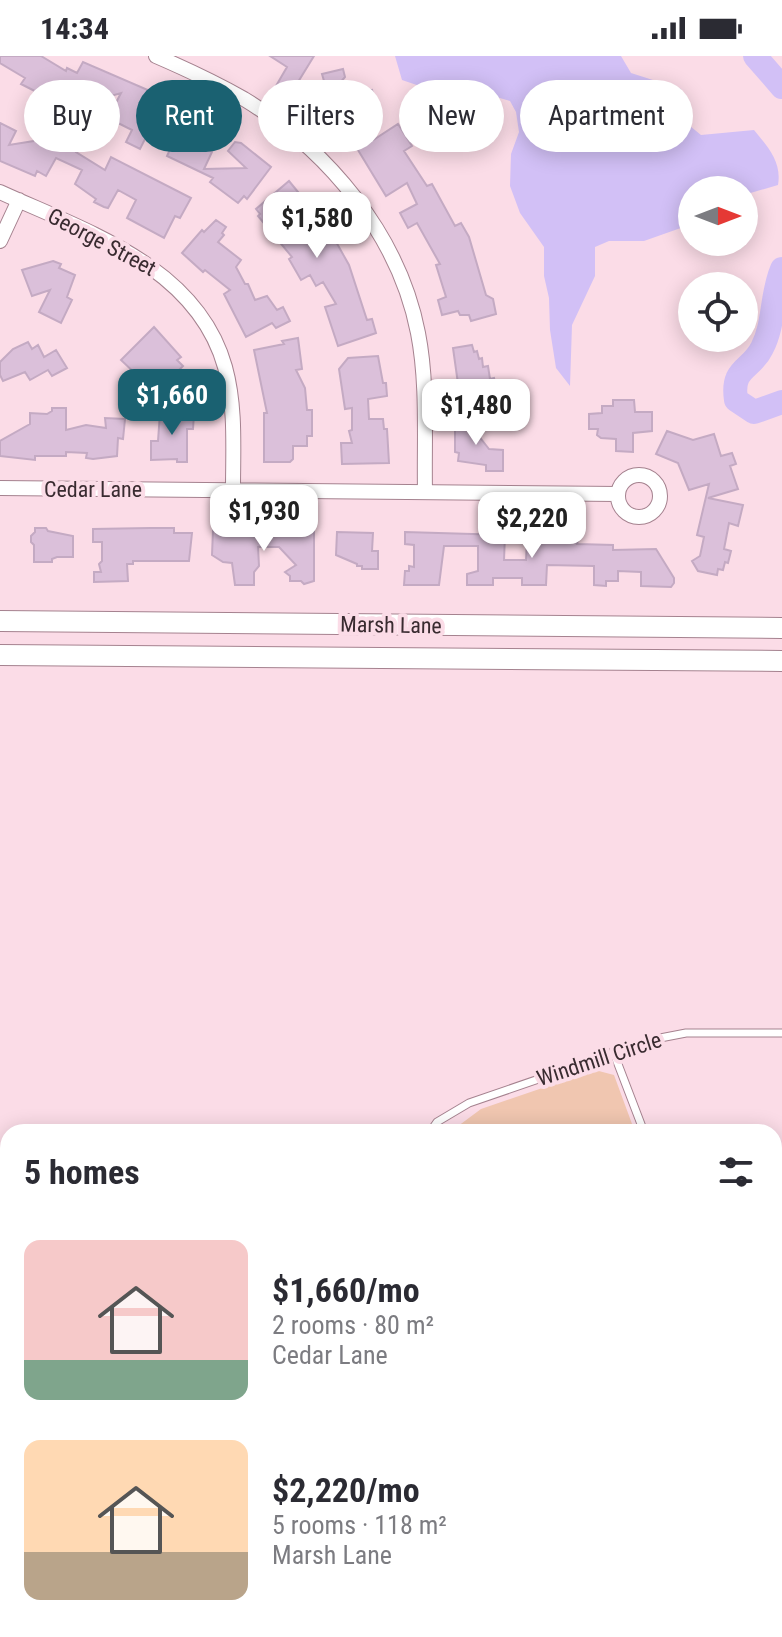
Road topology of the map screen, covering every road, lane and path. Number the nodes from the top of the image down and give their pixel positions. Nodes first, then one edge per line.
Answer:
1 (156, 56) edge
2 (0, 192) edge
3 (19, 200) junction
4 (0, 241) edge
5 (0, 488) edge
6 (233, 490) junction
7 (425, 492) junction
8 (618, 494) dead end
9 (0, 621) edge
10 (782, 628) edge
11 (0, 655) edge
12 (782, 661) edge
13 (782, 1033) edge
14 (613, 1051) junction
15 (436, 1124) edge
16 (641, 1124) edge

1 - 7 street
2 - 3 street, George Street
3 - 4 street
3 - 6 street, George Street
5 - 6 street, Cedar Lane
6 - 7 street, Cedar Lane
7 - 8 street, Cedar Lane
9 - 10 main road, Marsh Lane
11 - 12 main road, Marsh Lane
13 - 14 lane, Windmill Circle
14 - 15 lane, Windmill Circle
14 - 16 lane

